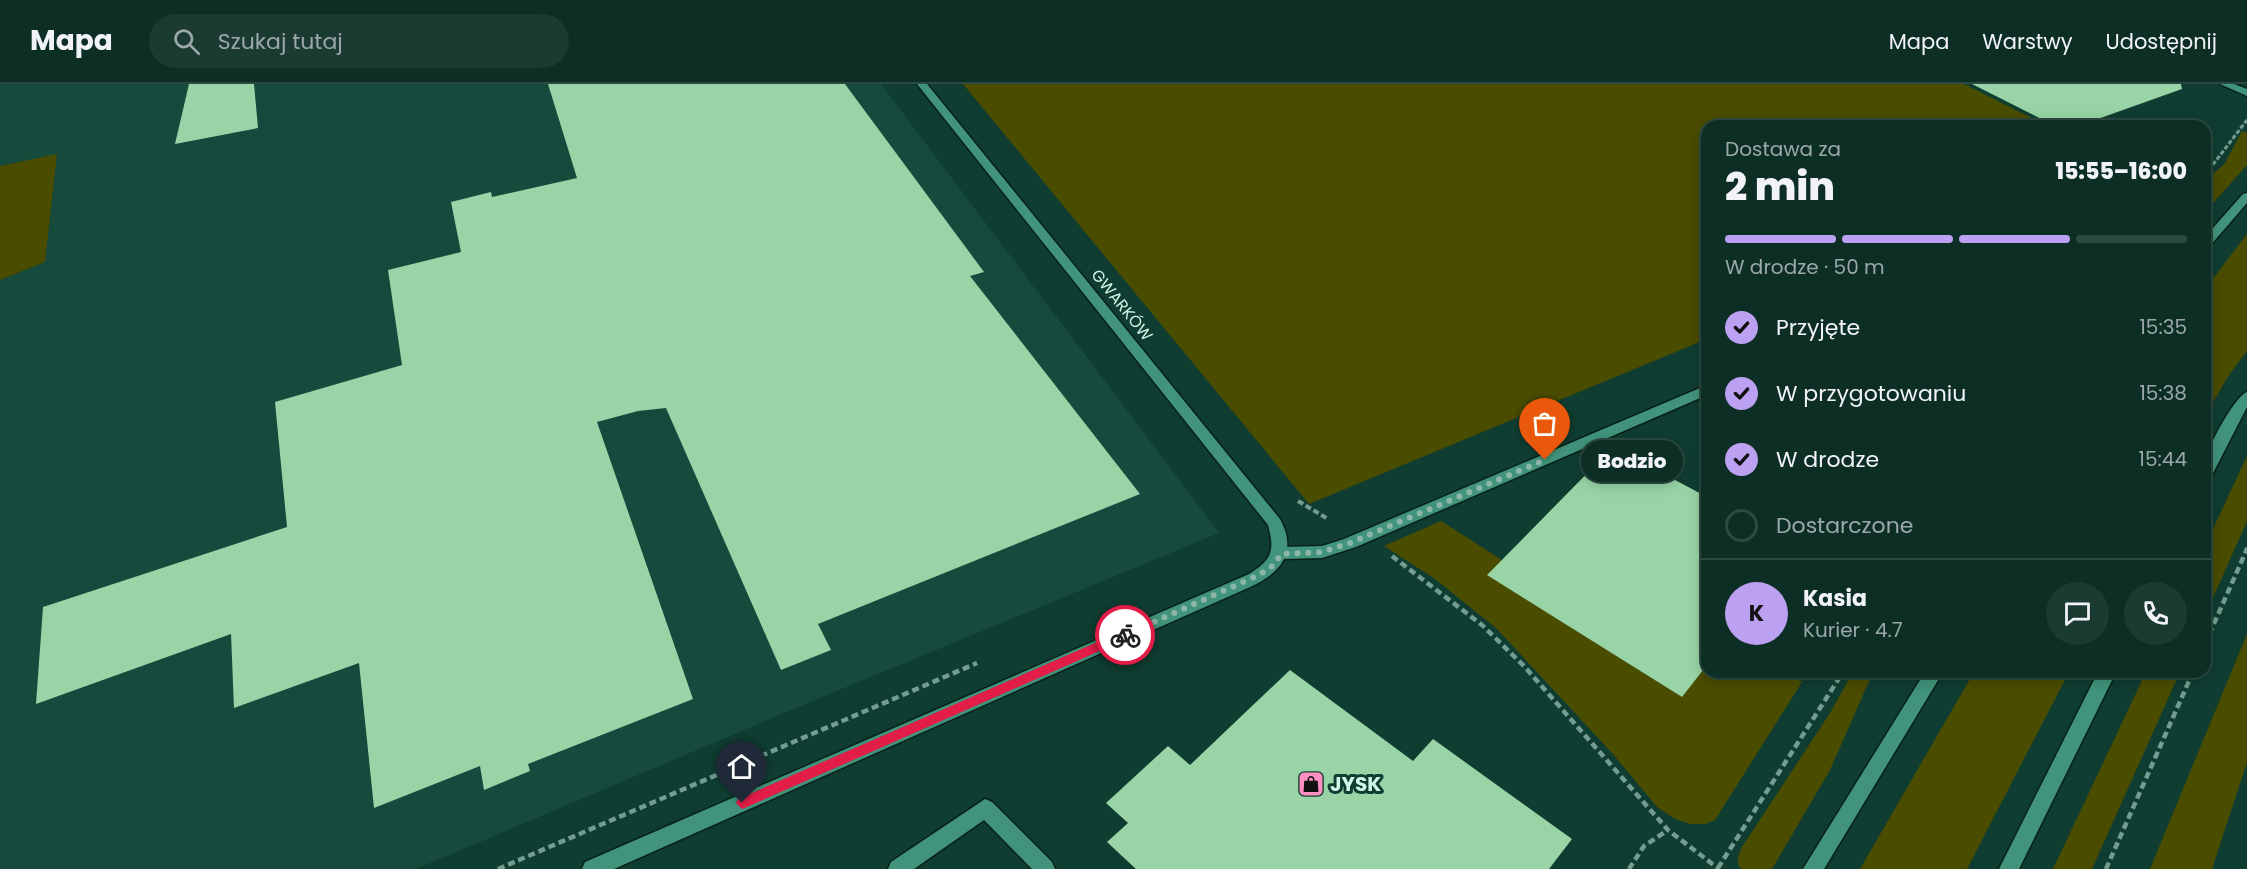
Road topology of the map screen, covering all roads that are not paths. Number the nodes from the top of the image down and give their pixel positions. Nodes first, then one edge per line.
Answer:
1 (922, 84) edge
2 (2225, 84) edge
3 (2247, 93) edge
4 (2247, 196) edge
5 (2211, 237) edge
6 (1701, 393) edge
7 (2247, 397) edge
8 (2211, 463) edge
9 (1281, 554) junction
10 (1930, 678) edge
11 (2104, 678) edge
12 (592, 869) edge
13 (898, 869) edge
14 (1046, 869) edge
15 (1813, 869) edge
16 (2009, 869) edge

1 - 9 street, GWARKÓW
2 - 3 street
4 - 5 street
6 - 9 street
7 - 8 street
9 - 12 street
10 - 15 street
11 - 16 street
13 - 14 street

